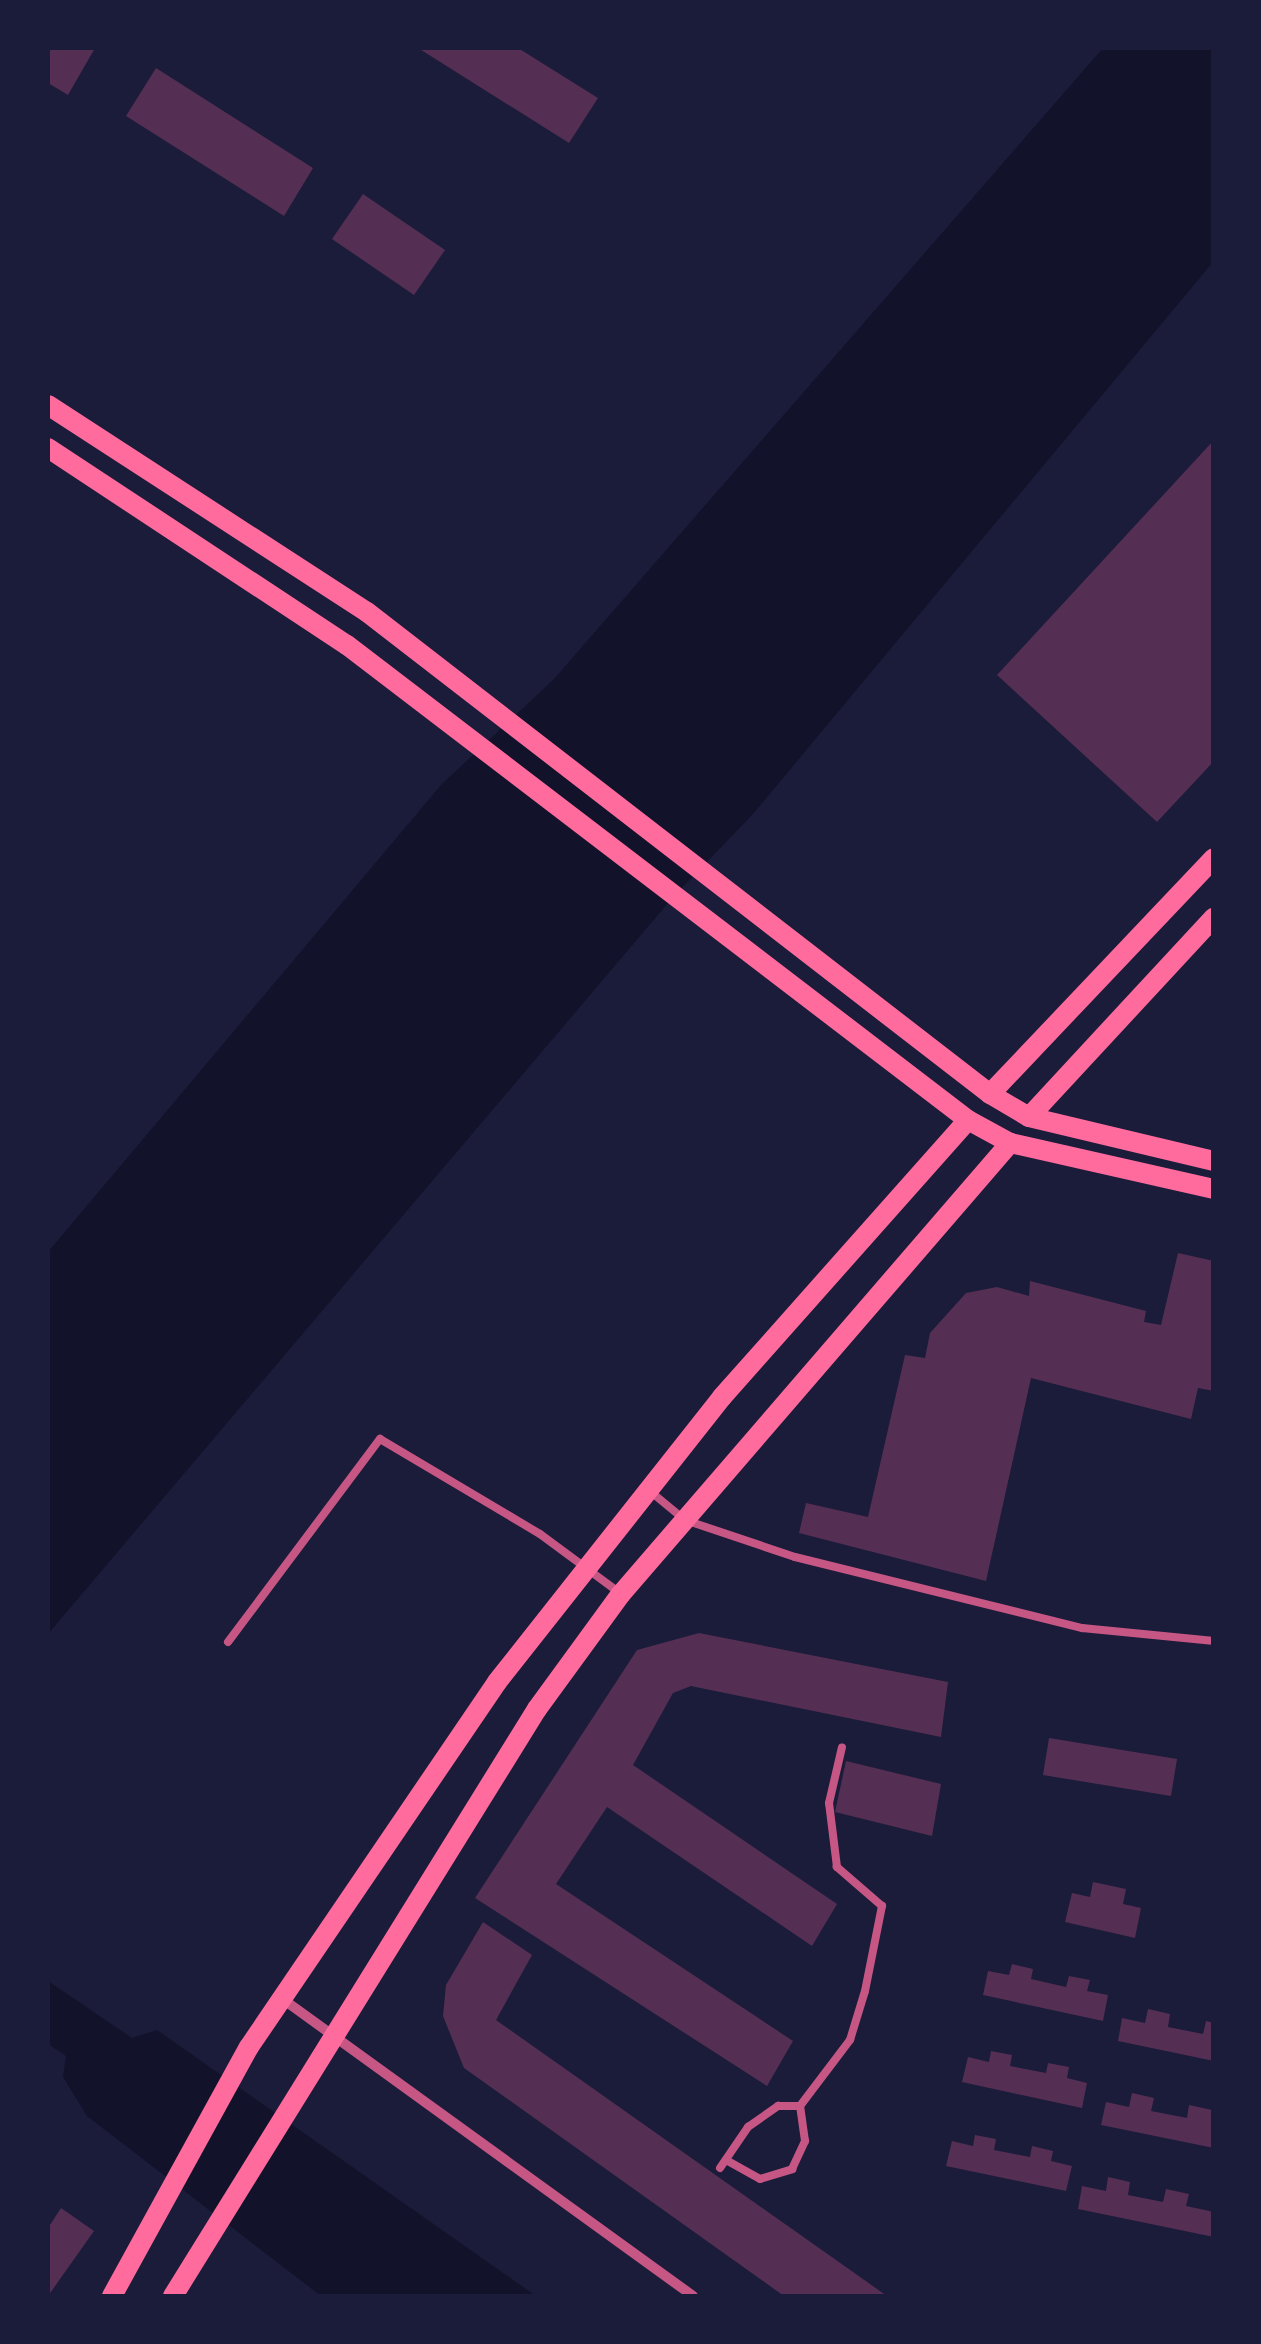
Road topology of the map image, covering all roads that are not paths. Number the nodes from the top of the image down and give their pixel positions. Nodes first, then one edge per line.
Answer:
1 (48, 404) edge
2 (48, 448) edge
3 (1214, 858) edge
4 (1214, 917) edge
5 (990, 1094) junction
6 (1029, 1117) junction
7 (968, 1120) junction
8 (1010, 1144) junction
9 (1214, 1161) edge
10 (1214, 1189) edge
11 (648, 1490) junction
12 (686, 1520) junction
13 (586, 1566) junction
14 (621, 1594) junction
15 (1214, 1641) edge
16 (228, 1642) dead end
17 (842, 1747) dead end
18 (284, 2000) junction
19 (332, 2036) junction
20 (800, 2106) junction
21 (115, 2290) edge
22 (175, 2292) edge
23 (693, 2296) edge

1 - 5 main road
2 - 7 main road
3 - 5 main road
4 - 6 main road
5 - 6 main road
6 - 9 main road
7 - 8 main road
7 - 11 main road
8 - 10 main road
8 - 12 main road
11 - 12 lane
11 - 13 main road
12 - 14 main road
12 - 15 lane
13 - 14 lane
13 - 16 lane
13 - 18 main road
14 - 19 main road
17 - 20 lane
18 - 19 street
18 - 21 main road
19 - 22 main road
19 - 23 street
20 - 20 lane

